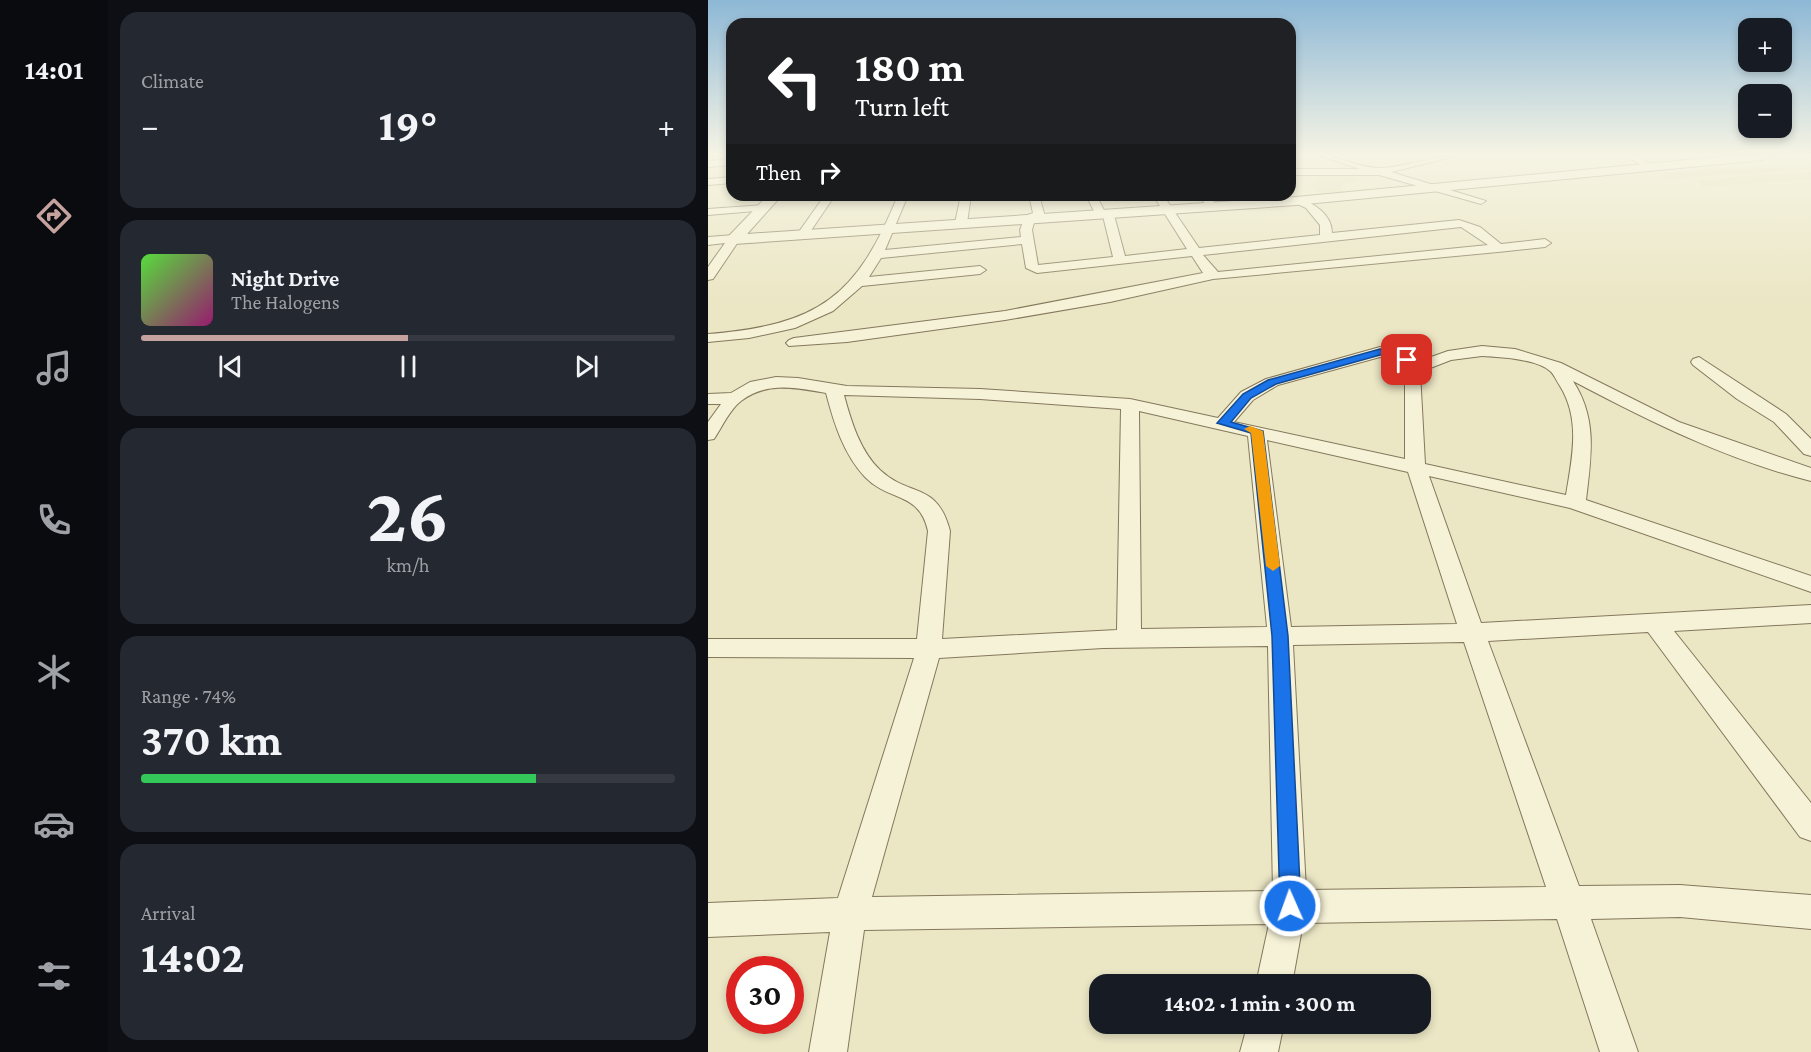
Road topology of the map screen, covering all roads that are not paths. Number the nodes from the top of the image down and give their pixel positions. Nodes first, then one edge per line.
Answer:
1 (766, 205) edge
2 (823, 205) edge
3 (899, 205) edge
4 (964, 205) edge
5 (1034, 205) edge
6 (1098, 205) edge
7 (1163, 205) edge
8 (1210, 205) edge
9 (1247, 205) edge
10 (1307, 205) edge
11 (764, 208) junction
12 (1212, 208) junction
13 (708, 212) edge
14 (1167, 212) junction
15 (1104, 214) junction
16 (1035, 217) junction
17 (961, 223) junction
18 (889, 231) junction
19 (802, 236) junction
20 (1326, 236) junction
21 (734, 239) junction
22 (1028, 240) junction
23 (708, 241) edge
24 (1545, 243) dead end
25 (1498, 248) junction
26 (1195, 250) junction
27 (875, 255) junction
28 (1120, 259) junction
29 (980, 270) dead end
30 (1213, 275) junction
31 (708, 276) edge
32 (859, 282) junction
33 (708, 338) edge
34 (794, 343) dead end
35 (1700, 362) dead end
36 (1555, 366) junction
37 (1411, 370) junction
38 (834, 390) junction
39 (734, 398) junction
40 (708, 399) edge
41 (1130, 405) junction
42 (1223, 423) junction
43 (1257, 431) junction
44 (708, 435) edge
45 (1811, 450) edge
46 (1416, 466) junction
47 (1811, 475) edge
48 (1575, 503) junction
49 (1811, 584) edge
50 (1811, 615) edge
51 (1654, 623) junction
52 (1472, 633) junction
53 (1280, 636) junction
54 (1129, 639) junction
55 (708, 648) edge
56 (930, 650) junction
57 (1811, 827) edge
58 (1570, 903) junction
59 (1290, 906) junction
60 (1811, 912) edge
61 (850, 914) junction
62 (708, 920) edge
63 (1276, 974) edge
64 (1263, 1034) edge
65 (828, 1052) edge
66 (1259, 1052) edge
67 (1619, 1052) edge

1 - 11 street
2 - 19 street
3 - 18 street
4 - 17 street
5 - 16 street
6 - 15 street
7 - 14 street
8 - 12 street
9 - 12 street
10 - 20 street
11 - 13 street
11 - 21 street
12 - 14 street
14 - 15 street
14 - 26 street
15 - 16 street
15 - 28 street
16 - 17 street
16 - 22 street
17 - 18 street
18 - 19 street
18 - 27 street
19 - 21 street
20 - 25 street
20 - 26 street
21 - 23 street
21 - 31 street
22 - 27 street
22 - 28 street
24 - 25 street
25 - 30 street
26 - 28 street
26 - 30 street
27 - 32 street
29 - 32 street
30 - 34 street
32 - 33 street
35 - 45 street
36 - 37 street
36 - 47 street
36 - 48 street
37 - 42 street
37 - 46 street
38 - 39 street
38 - 41 street
38 - 56 street
39 - 40 street
39 - 44 street
41 - 42 street
41 - 54 street
42 - 43 street
43 - 46 street
43 - 53 street
46 - 48 street
46 - 52 street
48 - 49 street
50 - 51 street
51 - 52 street
51 - 57 street
52 - 53 street
52 - 58 street
53 - 54 street
53 - 59 street
54 - 56 street
55 - 56 street
56 - 61 street
58 - 59 street
58 - 60 street
58 - 67 street
59 - 61 street
59 - 63 street
61 - 62 street
61 - 65 street
64 - 66 street

